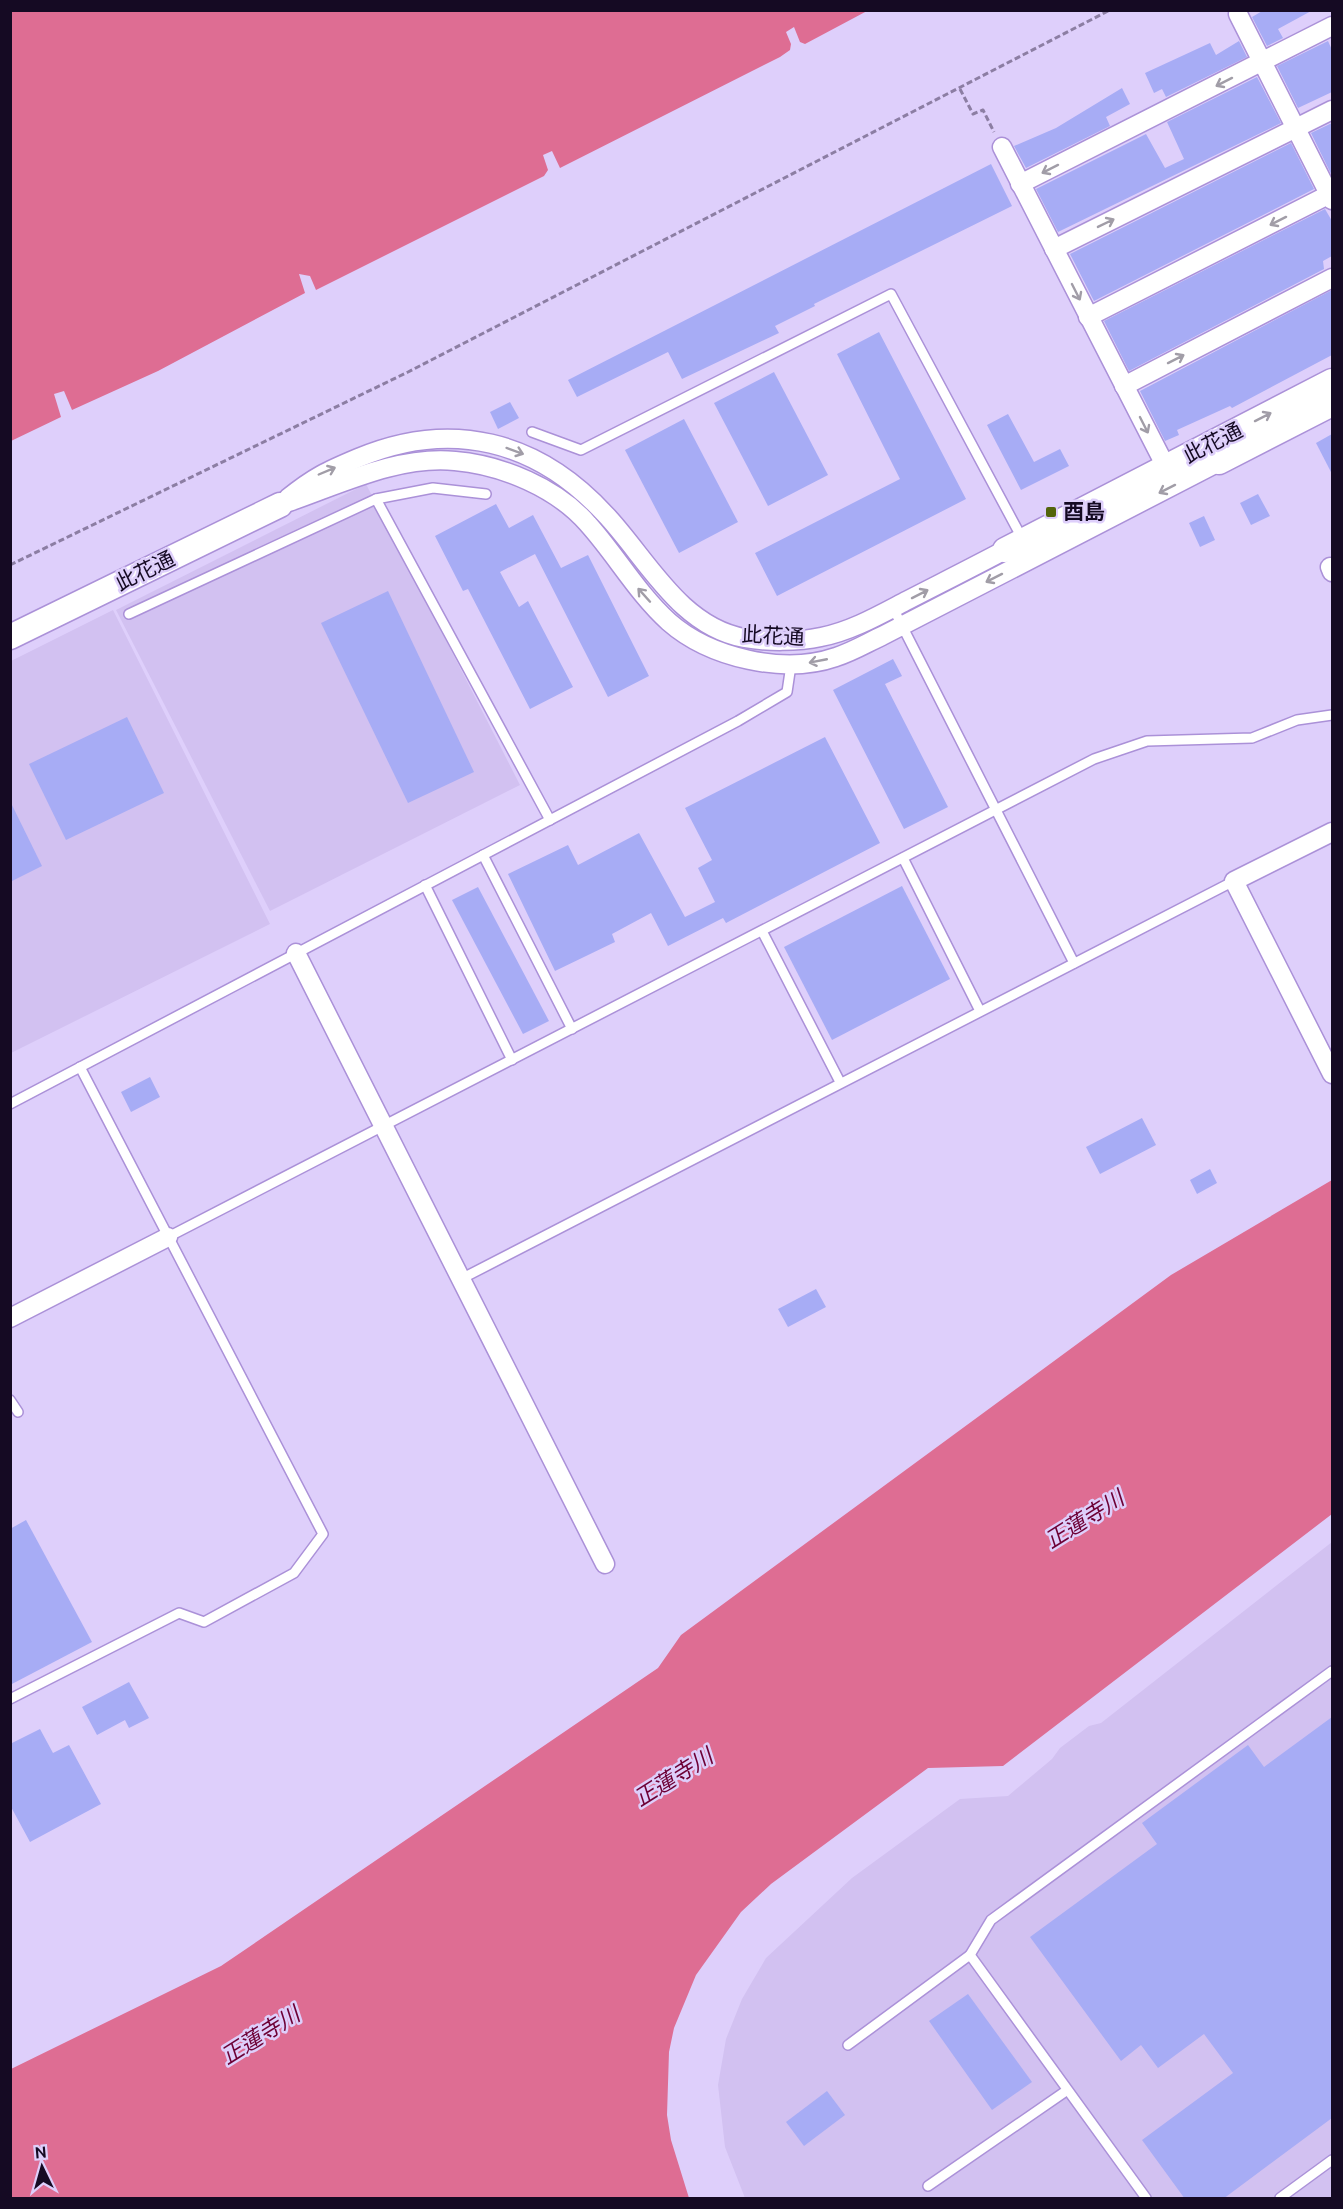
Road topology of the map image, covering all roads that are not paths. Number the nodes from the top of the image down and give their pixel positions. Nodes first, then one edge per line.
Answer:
1 (1238, 14) dead end
2 (1332, 26) edge
3 (1262, 63) junction
4 (1332, 110) edge
5 (1296, 129) junction
6 (1002, 147) road end
7 (1020, 184) junction
8 (1332, 195) edge
9 (1054, 249) junction
10 (1332, 278) edge
11 (1088, 317) junction
12 (1332, 381) edge
13 (1124, 386) junction
14 (1332, 404) edge
15 (532, 432) dead end
16 (1219, 462) joint
17 (1166, 467) junction
18 (486, 494) dead end
19 (376, 498) junction
20 (280, 505) junction
21 (1021, 550) junction
22 (893, 608) junction
23 (129, 614) dead end
24 (903, 625) junction
25 (10, 637) edge
26 (792, 665) junction
27 (1332, 715) edge
28 (996, 810) junction
29 (550, 820) junction
30 (1332, 832) edge
31 (483, 855) junction
32 (903, 858) junction
33 (1234, 881) junction
34 (425, 885) junction
35 (762, 930) junction
36 (296, 953) junction
37 (1074, 963) junction
38 (980, 1011) junction
39 (572, 1029) junction
40 (512, 1059) junction
41 (80, 1067) junction
42 (1332, 1074) edge
43 (840, 1082) junction
44 (10, 1104) edge
45 (383, 1126) junction
46 (168, 1237) junction
47 (461, 1279) junction
48 (10, 1318) edge
49 (10, 1400) edge
50 (18, 1412) dead end
51 (605, 1564) dead end
52 (1332, 1671) edge
53 (10, 1699) edge
54 (970, 1955) junction
55 (848, 2045) dead end
56 (1066, 2091) junction
57 (1332, 2160) edge
58 (928, 2186) dead end
59 (1146, 2199) edge
60 (1280, 2199) edge

1 - 3 street
2 - 3 street
3 - 5 street
3 -> 7 street
4 - 5 street
5 - 8 street
9 -> 5 street
6 - 7 street
7 - 9 street
8 -> 11 street
9 -> 11 street
13 -> 10 street
11 - 13 street
17 -> 12 street, 此花通
13 -> 17 street
14 - 16 street, 此花通
15 - 21 lane
16 -> 21 street, 此花通
17 - 21 street, 此花通
18 - 19 lane
19 - 23 lane
19 - 29 lane
20 -> 22 street, 此花通
20 - 25 street, 此花通
26 -> 20 street, 此花通
22 -> 21 street, 此花通
21 -> 24 street, 此花通
22 - 24 lane
24 -> 26 street, 此花通
24 - 28 lane
26 - 29 lane
27 - 28 lane
28 - 32 lane
28 - 37 lane
29 - 31 lane
30 - 33 street
31 - 34 lane
31 - 39 lane
32 - 35 lane
32 - 38 lane
33 - 37 lane
33 - 42 street
34 - 36 lane
34 - 40 lane
35 - 39 lane
35 - 43 lane
36 - 41 lane
36 - 45 street
37 - 38 lane
38 - 43 lane
39 - 40 lane
40 - 45 lane
41 - 44 lane
41 - 46 lane
43 - 47 lane
45 - 46 lane
45 - 47 street
46 - 48 street
46 - 53 lane
47 - 51 street
49 - 50 lane
52 - 54 lane
54 - 55 lane
54 - 56 lane
56 - 58 lane
56 - 59 lane
57 - 60 lane

